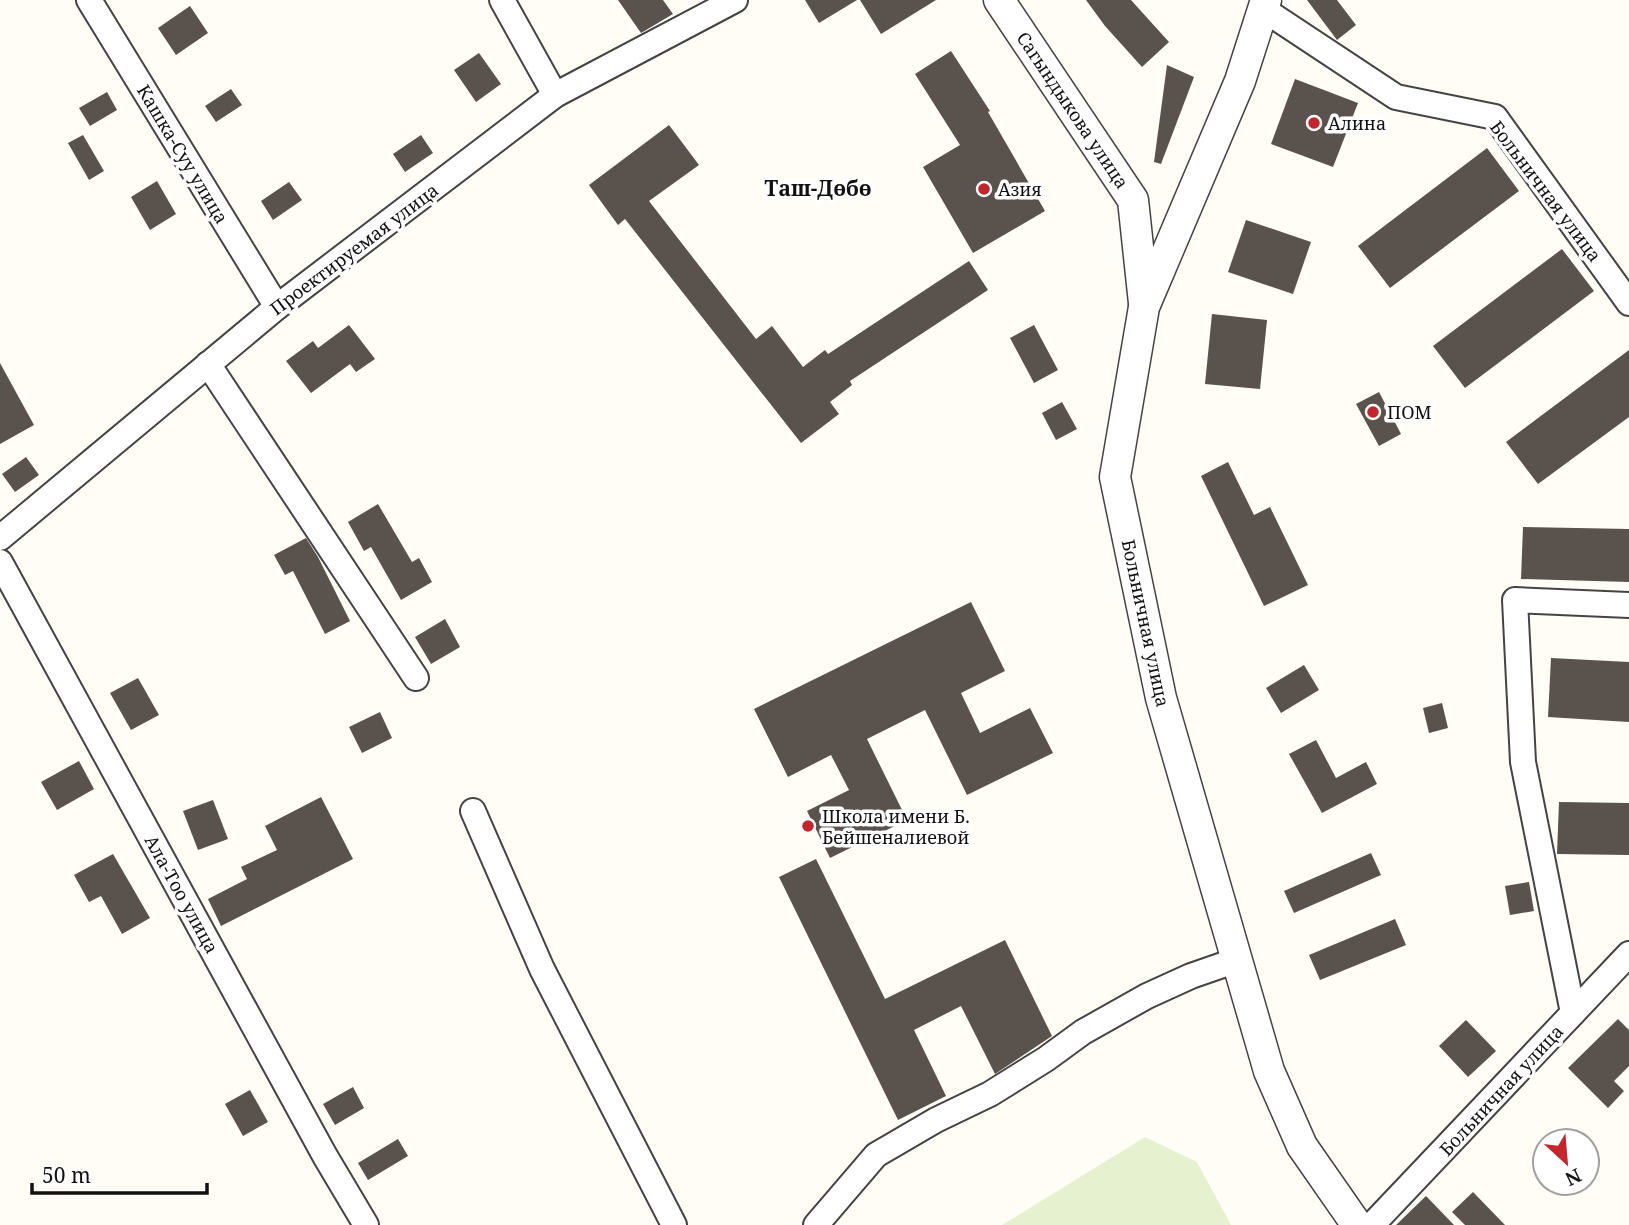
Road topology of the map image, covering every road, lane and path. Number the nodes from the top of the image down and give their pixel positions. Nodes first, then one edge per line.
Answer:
1 (89, 0) edge
2 (502, 0) edge
3 (735, 0) edge
4 (999, 0) edge
5 (1265, 4) edge
6 (555, 95) junction
7 (1629, 303) edge
8 (276, 307) junction
9 (1144, 307) junction
10 (208, 365) junction
11 (0, 538) edge
12 (0, 562) edge
13 (1629, 605) edge
14 (416, 678) dead end
15 (473, 811) dead end
16 (1629, 954) edge
17 (1237, 960) junction
18 (1573, 1013) junction
19 (1355, 1222) edge
20 (366, 1225) edge
21 (674, 1225) edge
22 (816, 1225) edge

1 - 8 street, Кашка-Суу улица
2 - 6 street
3 - 6 street, Проектируемая улица
4 - 9 street, Сагындыкова улица
5 - 7 street, Больничная улица
5 - 9 street, Больничная улица
6 - 8 street, Проектируемая улица
8 - 10 street, Проектируемая улица
9 - 17 street, Больничная улица
10 - 11 street, Проектируемая улица
10 - 14 street
12 - 20 street, Ала-Тоо улица
13 - 18 street
15 - 21 street
16 - 18 street, Больничная улица
17 - 19 street, Больничная улица
17 - 22 street
18 - 19 street, Больничная улица

